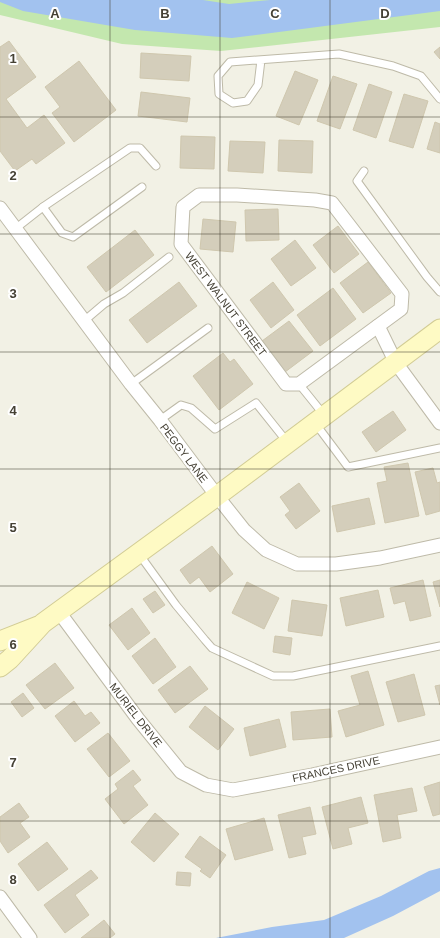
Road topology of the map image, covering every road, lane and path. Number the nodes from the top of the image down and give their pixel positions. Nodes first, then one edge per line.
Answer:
1 (261, 60) junction
2 (440, 99) edge
3 (156, 166) dead end
4 (364, 171) dead end
5 (142, 187) dead end
6 (43, 207) junction
7 (0, 208) edge
8 (15, 228) junction
9 (169, 257) dead end
10 (440, 292) edge
11 (84, 321) junction
12 (378, 326) junction
13 (208, 328) dead end
14 (440, 329) edge
15 (396, 363) junction
16 (131, 384) junction
17 (299, 384) junction
18 (320, 419) junction
19 (160, 420) junction
20 (440, 423) edge
21 (288, 443) junction
22 (440, 448) edge
23 (217, 496) junction
24 (440, 545) edge
25 (139, 554) junction
26 (59, 612) junction
27 (43, 624) junction
28 (0, 642) edge
29 (440, 646) edge
30 (0, 667) edge
31 (440, 747) edge
32 (233, 790) joint
33 (0, 897) edge
34 (30, 938) edge

1 - 1 lane
1 - 2 lane
3 - 6 lane
4 - 10 lane
5 - 6 lane
6 - 8 lane
7 - 8 street, PEGGY LANE
8 - 11 street, PEGGY LANE
9 - 11 lane
11 - 16 street, PEGGY LANE
12 - 15 street
12 - 17 street, WEST WALNUT STREET
12 - 17 street, WEST WALNUT STREET
13 - 16 lane
14 - 15 main road
15 - 18 main road
15 - 20 street
16 - 19 street, PEGGY LANE
17 - 18 lane
18 - 21 main road
18 - 22 lane
19 - 21 lane
19 - 23 street, PEGGY LANE
21 - 23 main road
23 - 24 street, PEGGY LANE
23 - 25 main road
25 - 26 main road
25 - 29 lane
26 - 27 main road
26 - 32 street, MURIEL DRIVE
27 - 28 main road
27 - 30 main road
31 - 32 street, FRANCES DRIVE
33 - 34 street

